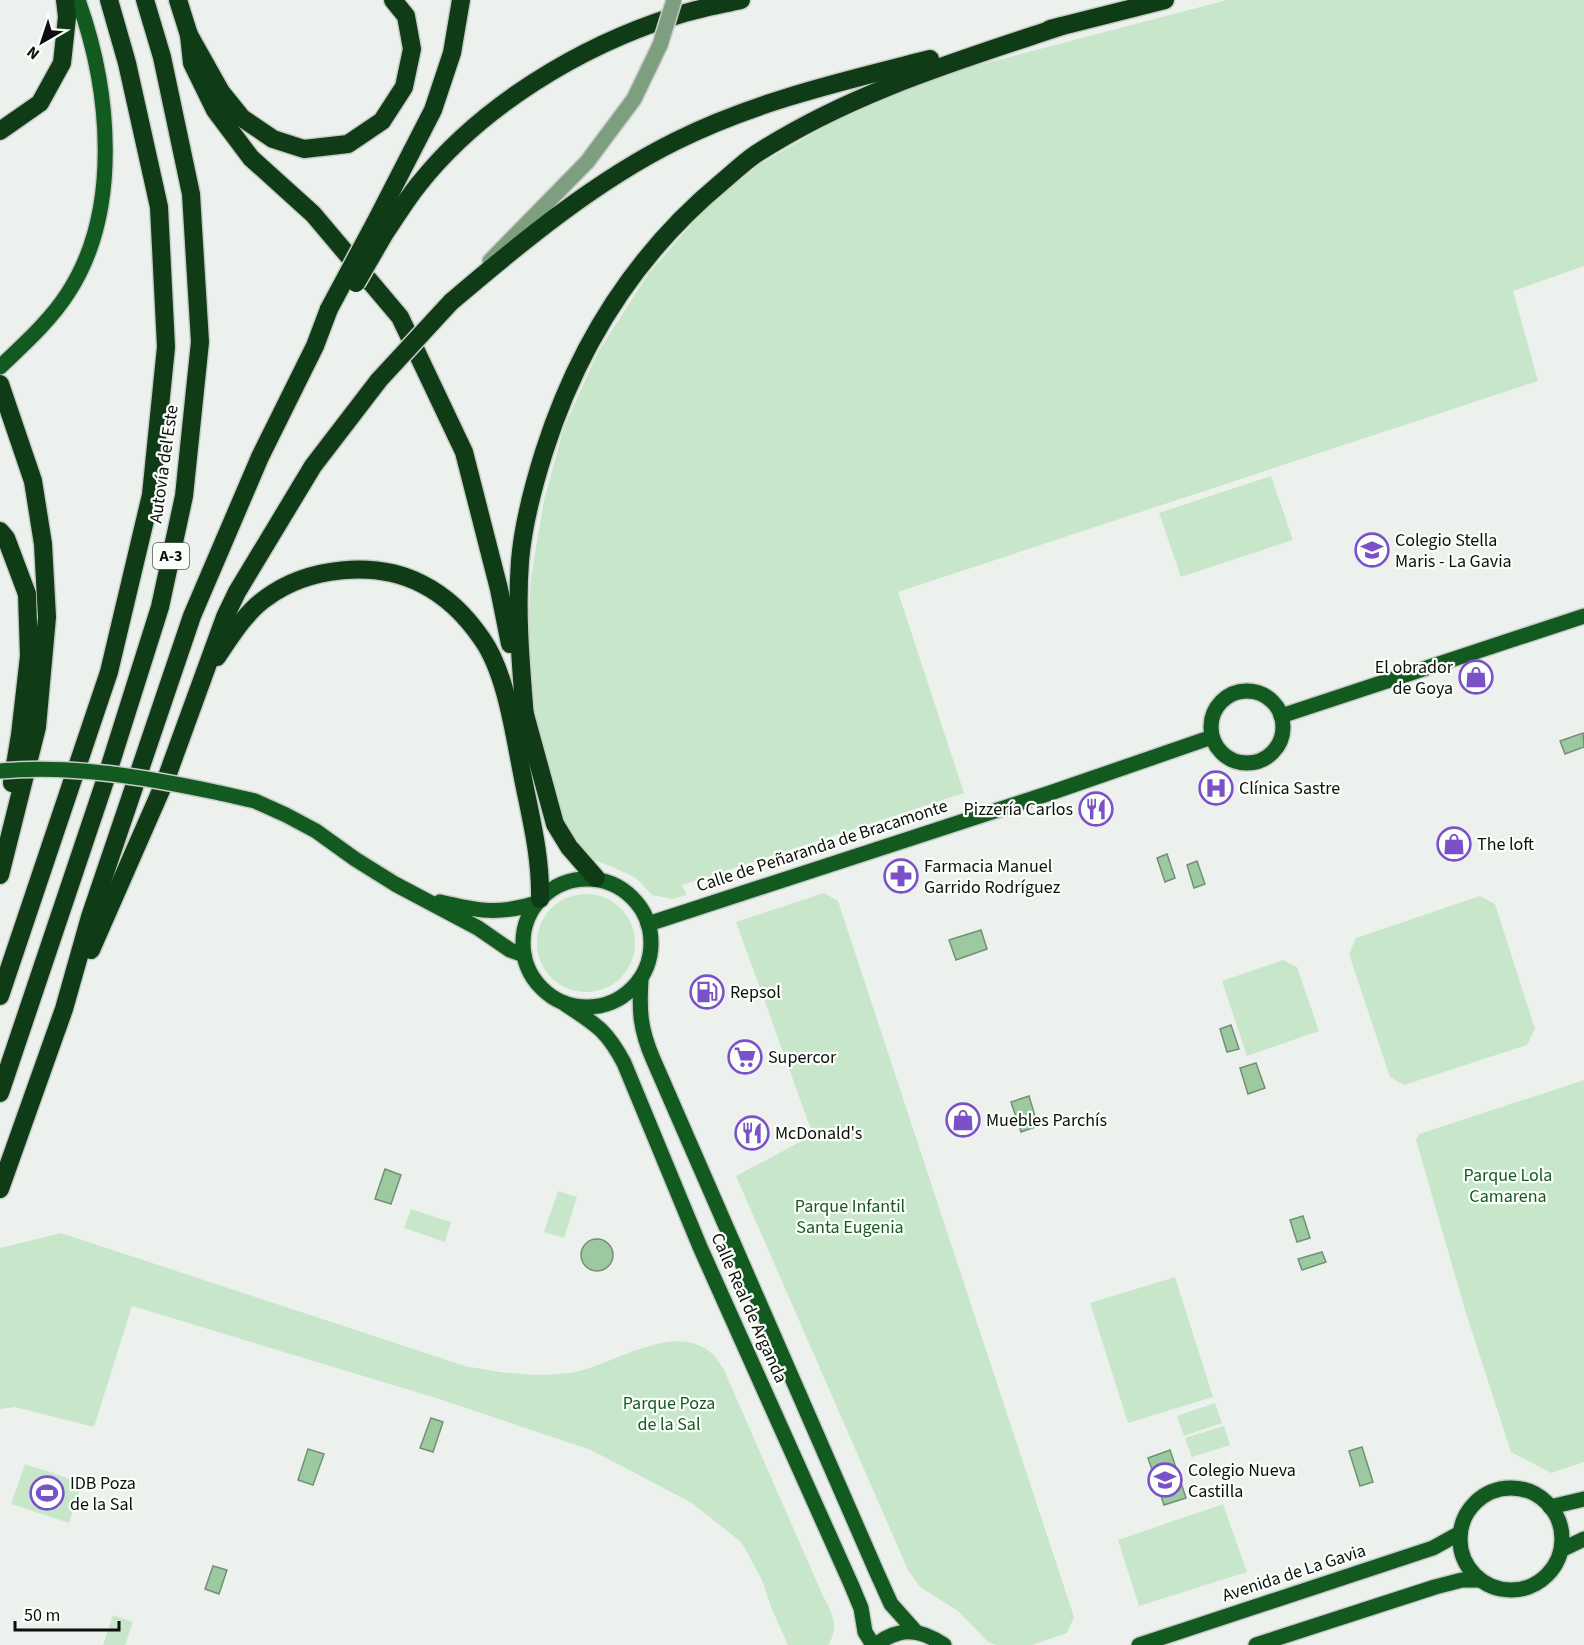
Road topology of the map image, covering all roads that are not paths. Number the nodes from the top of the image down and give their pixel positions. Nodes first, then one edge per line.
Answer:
1 (65, 0) edge
2 (78, 0) edge
3 (109, 0) edge
4 (145, 0) edge
5 (178, 0) edge
6 (393, 0) edge
7 (461, 0) edge
8 (674, 0) edge
9 (741, 0) edge
10 (1165, 0) edge
11 (1062, 26) junction
12 (189, 35) junction
13 (0, 131) edge
14 (380, 228) junction
15 (451, 302) junction
16 (0, 367) edge
17 (0, 384) edge
18 (0, 531) edge
19 (1584, 616) edge
20 (202, 681) junction
21 (1281, 716) junction
22 (525, 718) junction
23 (1212, 737) junction
24 (0, 771) edge
25 (1, 873) edge
26 (596, 878) junction
27 (426, 899) junction
28 (538, 901) junction
29 (648, 924) junction
30 (524, 955) junction
31 (641, 979) junction
32 (0, 996) edge
33 (565, 1004) junction
34 (64, 1009) junction
35 (0, 1093) edge
36 (0, 1189) edge
37 (1584, 1499) edge
38 (1550, 1507) junction
39 (1460, 1533) junction
40 (1584, 1539) edge
41 (1561, 1550) junction
42 (1479, 1580) junction
43 (916, 1632) junction
44 (874, 1645) edge
45 (944, 1645) edge
46 (1139, 1645) edge
47 (1256, 1645) edge

1 - 13 highway
2 - 16 main road
3 - 32 highway, Autovía del Este / A-3
4 - 35 highway, Autovía del Este / A-3
5 - 12 highway
6 - 12 highway
7 - 14 highway
8 - 15 street, bridge
9 - 14 highway
10 - 11 highway
11 - 15 highway
11 - 22 highway
12 - 22 highway
14 - 34 highway, bridge
15 - 20 highway, bridge
17 - 25 highway
18 - 25 highway
19 - 21 main road
20 - 28 highway
20 - 34 highway
21 - 23 main road
21 - 23 main road
22 - 26 highway
23 - 29 main road, Calle de Peñaranda de Bracamonte
24 - 27 main road, bridge
26 - 28 main road
26 - 29 main road
27 - 28 main road
27 - 30 main road
28 - 30 main road
29 - 31 main road
30 - 33 main road
31 - 33 main road
31 - 43 main road, Calle Real de Arganda
33 - 44 main road, Calle Real de Arganda
34 - 36 highway
37 - 38 main road
38 - 39 main road
38 - 41 main road
39 - 42 main road
39 - 46 main road, Avenida de La Gavia
40 - 41 main road
41 - 42 main road
42 - 47 main road
43 - 44 main road
43 - 45 main road

